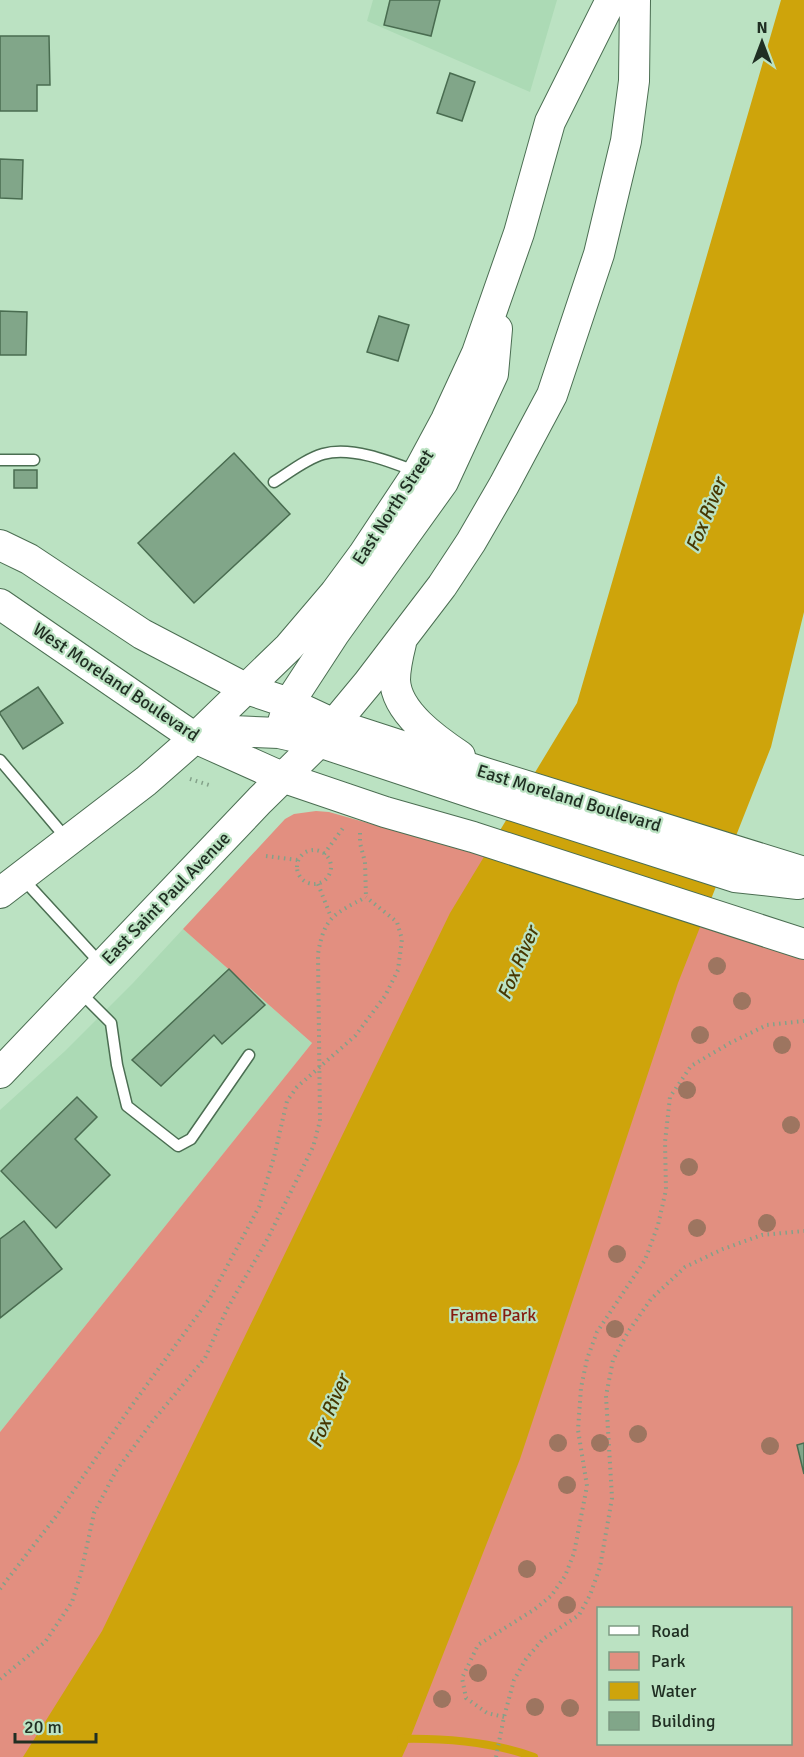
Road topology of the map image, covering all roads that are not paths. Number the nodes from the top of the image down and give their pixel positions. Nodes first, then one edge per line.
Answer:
1 (611, 0) edge
2 (635, 0) edge
3 (501, 283) junction
4 (0, 460) edge
5 (34, 460) dead end
6 (418, 472) junction
7 (274, 482) dead end
8 (0, 545) edge
9 (0, 604) edge
10 (403, 637) junction
11 (246, 689) junction
12 (289, 704) junction
13 (279, 732) junction
14 (326, 733) junction
15 (195, 738) junction
16 (0, 760) edge
17 (282, 777) junction
18 (482, 784) junction
19 (68, 841) junction
20 (739, 865) junction
21 (804, 872) edge
22 (11, 885) edge
23 (804, 885) edge
24 (804, 944) edge
25 (102, 965) junction
26 (78, 990) junction
27 (249, 1055) dead end
28 (0, 1073) edge

1 - 3 main road, East North Street
2 - 10 main road
3 - 6 main road, East North Street
3 - 12 main road
4 - 5 lane
6 - 7 lane
6 - 11 main road, East North Street
8 - 11 main road
9 - 15 main road, West Moreland Boulevard
10 - 14 main road
10 - 18 main road
11 - 12 main road
11 - 15 main road, East North Street
12 - 13 main road
12 - 14 main road
13 - 14 main road
13 - 15 main road
13 - 17 main road
14 - 17 main road, East Saint Paul Avenue
14 - 18 main road, East Moreland Boulevard
15 - 17 main road, West Moreland Boulevard
15 - 19 main road, East North Street
16 - 19 lane
17 - 24 main road, West Moreland Boulevard
17 - 25 main road, East Saint Paul Avenue
18 - 20 main road, East Moreland Boulevard
19 - 22 main road, East North Street
20 - 21 main road, East Moreland Boulevard
20 - 23 main road
22 - 25 lane
25 - 26 main road, East Saint Paul Avenue
26 - 27 lane
26 - 28 main road, East Saint Paul Avenue

